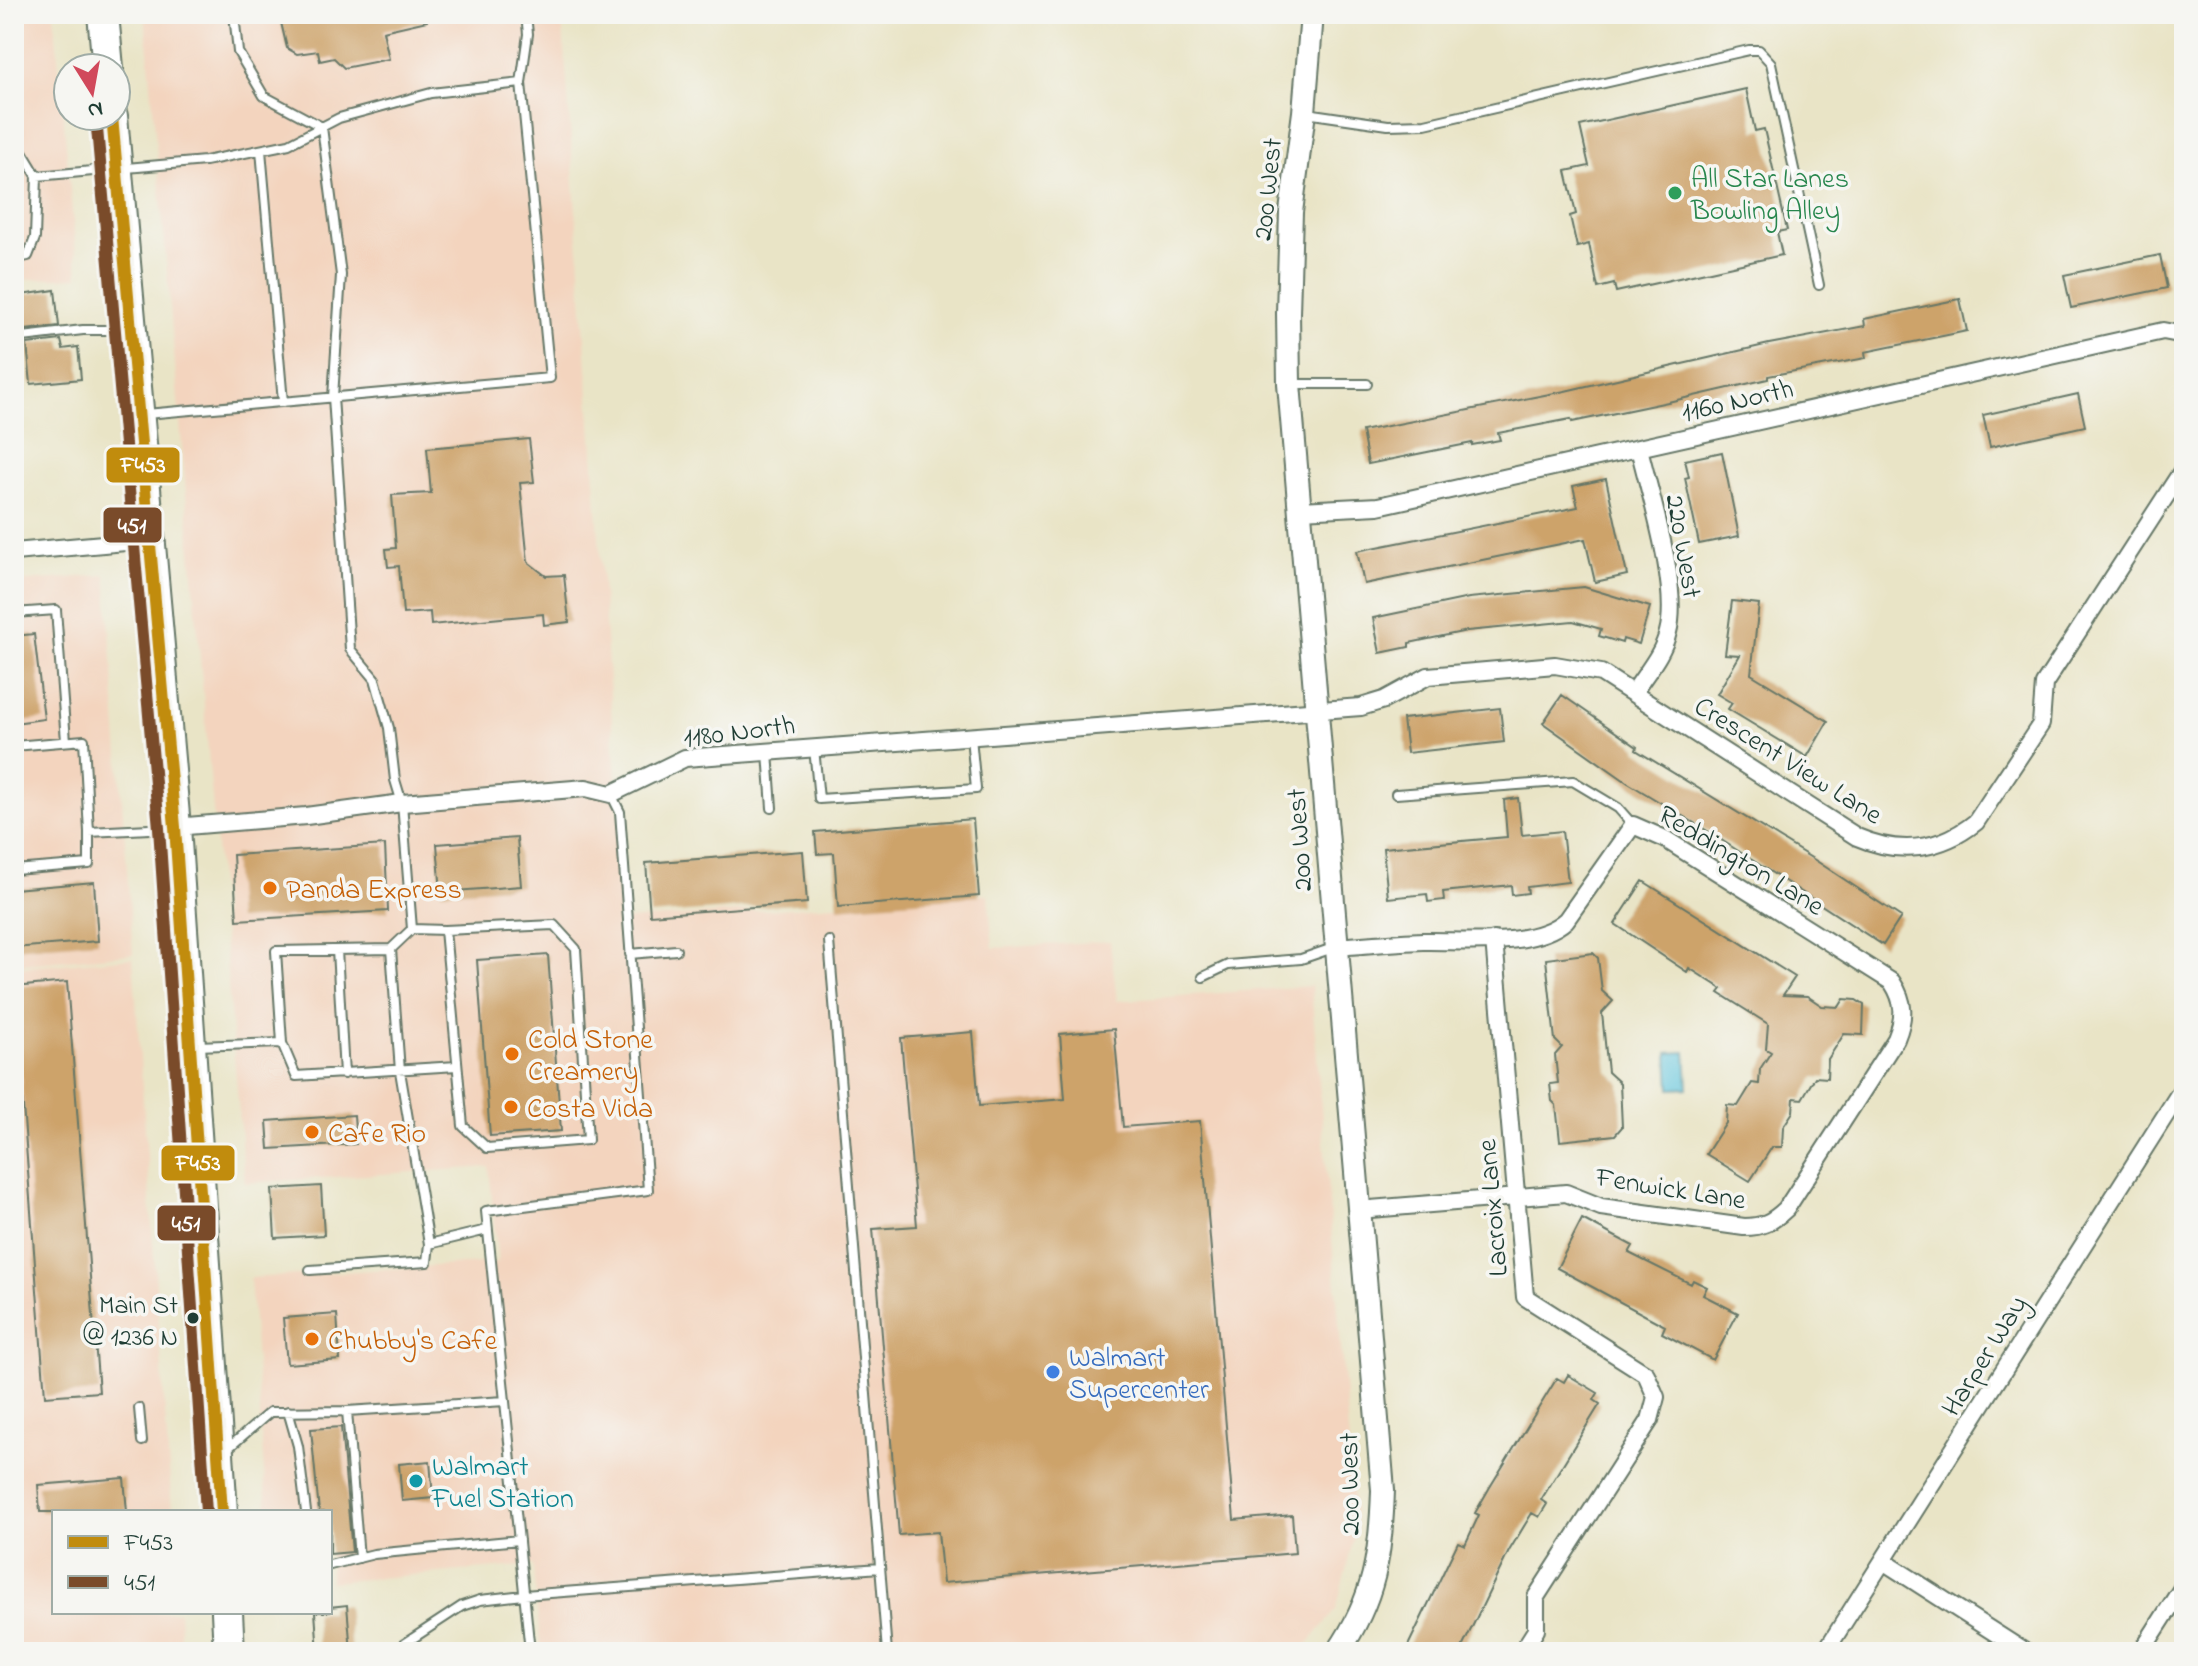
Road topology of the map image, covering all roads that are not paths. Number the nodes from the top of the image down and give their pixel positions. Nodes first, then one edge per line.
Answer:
1 (103, 14) edge
2 (234, 14) edge
3 (526, 14) edge
4 (1312, 14) edge
5 (107, 52) edge
6 (521, 83) junction
7 (1304, 112) junction
8 (14, 123) edge
9 (322, 127) junction
10 (113, 132) edge
11 (261, 150) junction
12 (116, 167) junction
13 (37, 176) junction
14 (14, 259) edge
15 (1819, 285) dead end
16 (130, 331) junction
17 (2184, 335) edge
18 (14, 338) edge
19 (1289, 384) junction
20 (1367, 384) dead end
21 (333, 397) junction
22 (283, 402) junction
23 (137, 415) junction
24 (1639, 448) junction
25 (2184, 468) edge
26 (1300, 510) junction
27 (148, 540) junction
28 (14, 552) edge
29 (14, 613) edge
30 (1634, 692) junction
31 (1318, 709) junction
32 (971, 736) junction
33 (66, 741) junction
34 (14, 746) edge
35 (814, 748) junction
36 (768, 751) junction
37 (611, 794) junction
38 (1396, 794) dead end
39 (402, 803) junction
40 (772, 808) dead end
41 (1633, 825) junction
42 (175, 827) junction
43 (89, 832) junction
44 (14, 870) edge
45 (412, 929) junction
46 (445, 930) junction
47 (1494, 940) junction
48 (829, 941) dead end
49 (1336, 947) junction
50 (391, 949) junction
51 (337, 950) junction
52 (676, 950) dead end
53 (630, 954) junction
54 (1203, 977) dead end
55 (1904, 1010) joint
56 (282, 1043) junction
57 (192, 1046) junction
58 (457, 1066) junction
59 (400, 1071) junction
60 (344, 1074) junction
61 (2184, 1086) edge
62 (1515, 1196) junction
63 (1358, 1210) junction
64 (487, 1230) junction
65 (429, 1244) junction
66 (310, 1270) dead end
67 (505, 1401) junction
68 (139, 1408) dead end
69 (288, 1411) junction
70 (347, 1411) junction
71 (142, 1441) dead end
72 (220, 1456) junction
73 (222, 1510) edge
74 (306, 1510) edge
75 (519, 1540) junction
76 (359, 1558) junction
77 (1883, 1561) junction
78 (332, 1565) edge
79 (880, 1568) junction
80 (2184, 1585) edge
81 (524, 1595) junction
82 (227, 1614) edge
83 (229, 1652) edge
84 (392, 1652) edge
85 (530, 1652) edge
86 (887, 1652) edge
87 (1338, 1652) edge
88 (1522, 1652) edge
89 (1825, 1652) edge
90 (2025, 1652) edge
91 (2141, 1652) edge

1 - 5 highway
2 - 9 lane
3 - 6 lane
4 - 7 street, 200 West
6 - 9 lane
6 - 21 lane
7 - 15 lane
7 - 19 street, 200 West
8 - 13 lane
9 - 11 lane
9 - 21 lane
10 - 12 highway
11 - 12 lane
11 - 22 lane
12 - 13 lane
12 - 16 highway
13 - 14 lane
16 - 18 lane
16 - 23 highway
17 - 24 street, 1160 North
19 - 20 lane
19 - 26 street, 200 West
21 - 22 lane
21 - 39 lane
22 - 23 lane
23 - 27 highway
24 - 26 street, 1160 North
24 - 30 street, 220 West
25 - 30 street, Crescent View Lane
26 - 31 street, 200 West
27 - 28 street
27 - 42 highway
29 - 33 lane
30 - 31 street, Crescent View Lane
31 - 32 street, 1180 North
31 - 49 street, 200 West
32 - 35 street, 1180 North
32 - 35 lane
33 - 34 lane
33 - 43 lane
35 - 36 street, 1180 North
36 - 37 street, 1180 North
36 - 40 lane
37 - 39 street
37 - 53 lane
38 - 41 lane
39 - 42 street
39 - 45 lane
41 - 47 street, Reddington Lane
41 - 55 street, Reddington Lane
42 - 43 lane
42 - 57 highway
43 - 44 lane
45 - 46 lane
45 - 50 lane
46 - 58 lane
46 - 58 lane
47 - 49 street, Reddington Lane
47 - 62 street, Lacroix Lane
48 - 79 lane
49 - 54 lane
49 - 63 street, 200 West
50 - 51 lane
50 - 59 lane
51 - 56 lane
51 - 60 lane
52 - 53 lane
53 - 64 lane
55 - 62 street, Fenwick Lane
56 - 57 lane
56 - 60 lane
57 - 72 highway
58 - 59 lane
59 - 60 lane
59 - 65 lane
61 - 77 street, Harper Way
62 - 63 street, Fenwick Lane
62 - 88 street, Lacroix Lane
63 - 87 street, 200 West
64 - 65 lane
64 - 67 lane
65 - 66 lane
67 - 70 lane
67 - 75 lane
68 - 71 lane
69 - 70 lane
69 - 72 lane
69 - 74 lane
70 - 76 lane
72 - 73 highway
75 - 76 lane
75 - 81 lane
76 - 78 lane
77 - 89 street, Harper Way
77 - 90 street
79 - 81 lane
79 - 86 lane
80 - 91 street
81 - 84 lane
81 - 85 lane
82 - 83 highway

